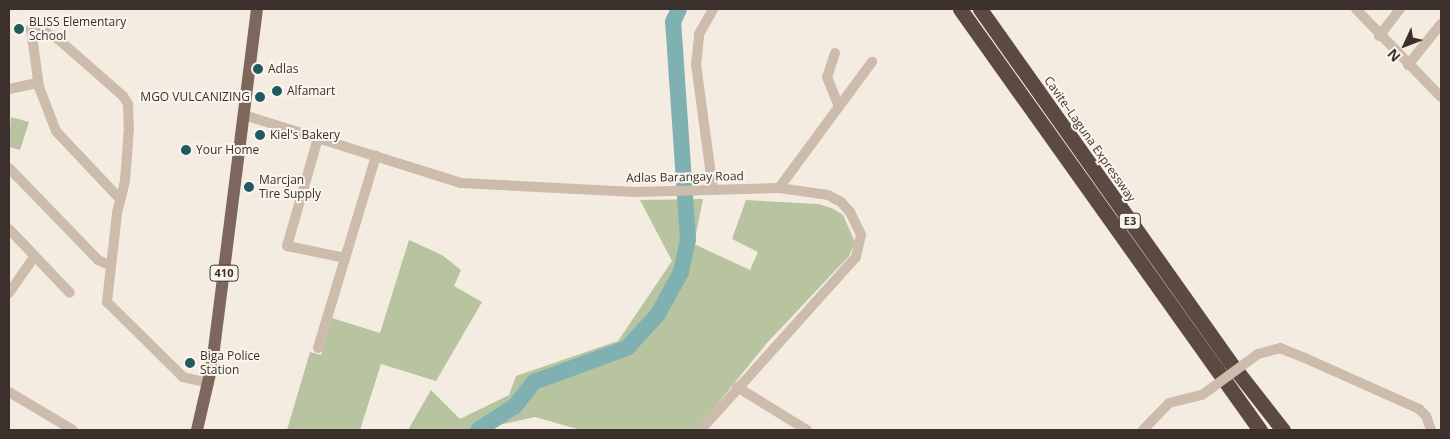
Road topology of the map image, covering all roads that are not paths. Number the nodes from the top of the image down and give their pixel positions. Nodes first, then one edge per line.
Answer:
1 (257, 9) edge
2 (960, 9) edge
3 (980, 9) edge
4 (1356, 9) edge
5 (1400, 9) edge
6 (713, 10) dead end
7 (1441, 24) edge
8 (1379, 36) junction
9 (835, 53) dead end
10 (872, 62) dead end
11 (1408, 65) junction
12 (38, 82) junction
13 (9, 89) edge
14 (1440, 95) edge
15 (840, 107) junction
16 (244, 115) junction
17 (318, 138) junction
18 (376, 156) junction
19 (9, 168) edge
20 (779, 188) junction
21 (713, 190) junction
22 (120, 199) junction
23 (9, 229) edge
24 (34, 256) junction
25 (345, 258) junction
26 (109, 265) junction
27 (9, 293) edge
28 (70, 293) dead end
29 (318, 348) dead end
30 (209, 383) junction
31 (737, 387) junction
32 (9, 392) edge
33 (73, 430) edge
34 (197, 430) edge
35 (701, 430) edge
36 (807, 430) edge
37 (1143, 430) edge
38 (1260, 430) edge
39 (1283, 430) edge
40 (1431, 430) edge

1 - 16 main road, 410
2 - 38 highway, E3
3 - 39 highway, Cavite–Laguna Expressway / E3
4 - 8 street
5 - 8 street
6 - 21 street
7 - 11 street
8 - 11 street
9 - 15 street
10 - 15 street
11 - 14 street
12 - 13 street
12 - 22 street
12 - 22 street
15 - 20 street
16 - 17 street, Adlas Barangay Road
16 - 30 main road, 410
17 - 18 street, Adlas Barangay Road
17 - 25 street
18 - 21 street, Adlas Barangay Road
18 - 25 street
19 - 26 street
20 - 21 street, Adlas Barangay Road
20 - 31 street, Adlas Barangay Road
22 - 26 street
23 - 24 street
24 - 27 street
24 - 28 street
25 - 29 street
26 - 30 street
30 - 34 main road, 410
31 - 35 street, Adlas Barangay Road
31 - 36 street
32 - 33 street
37 - 40 street, bridge

